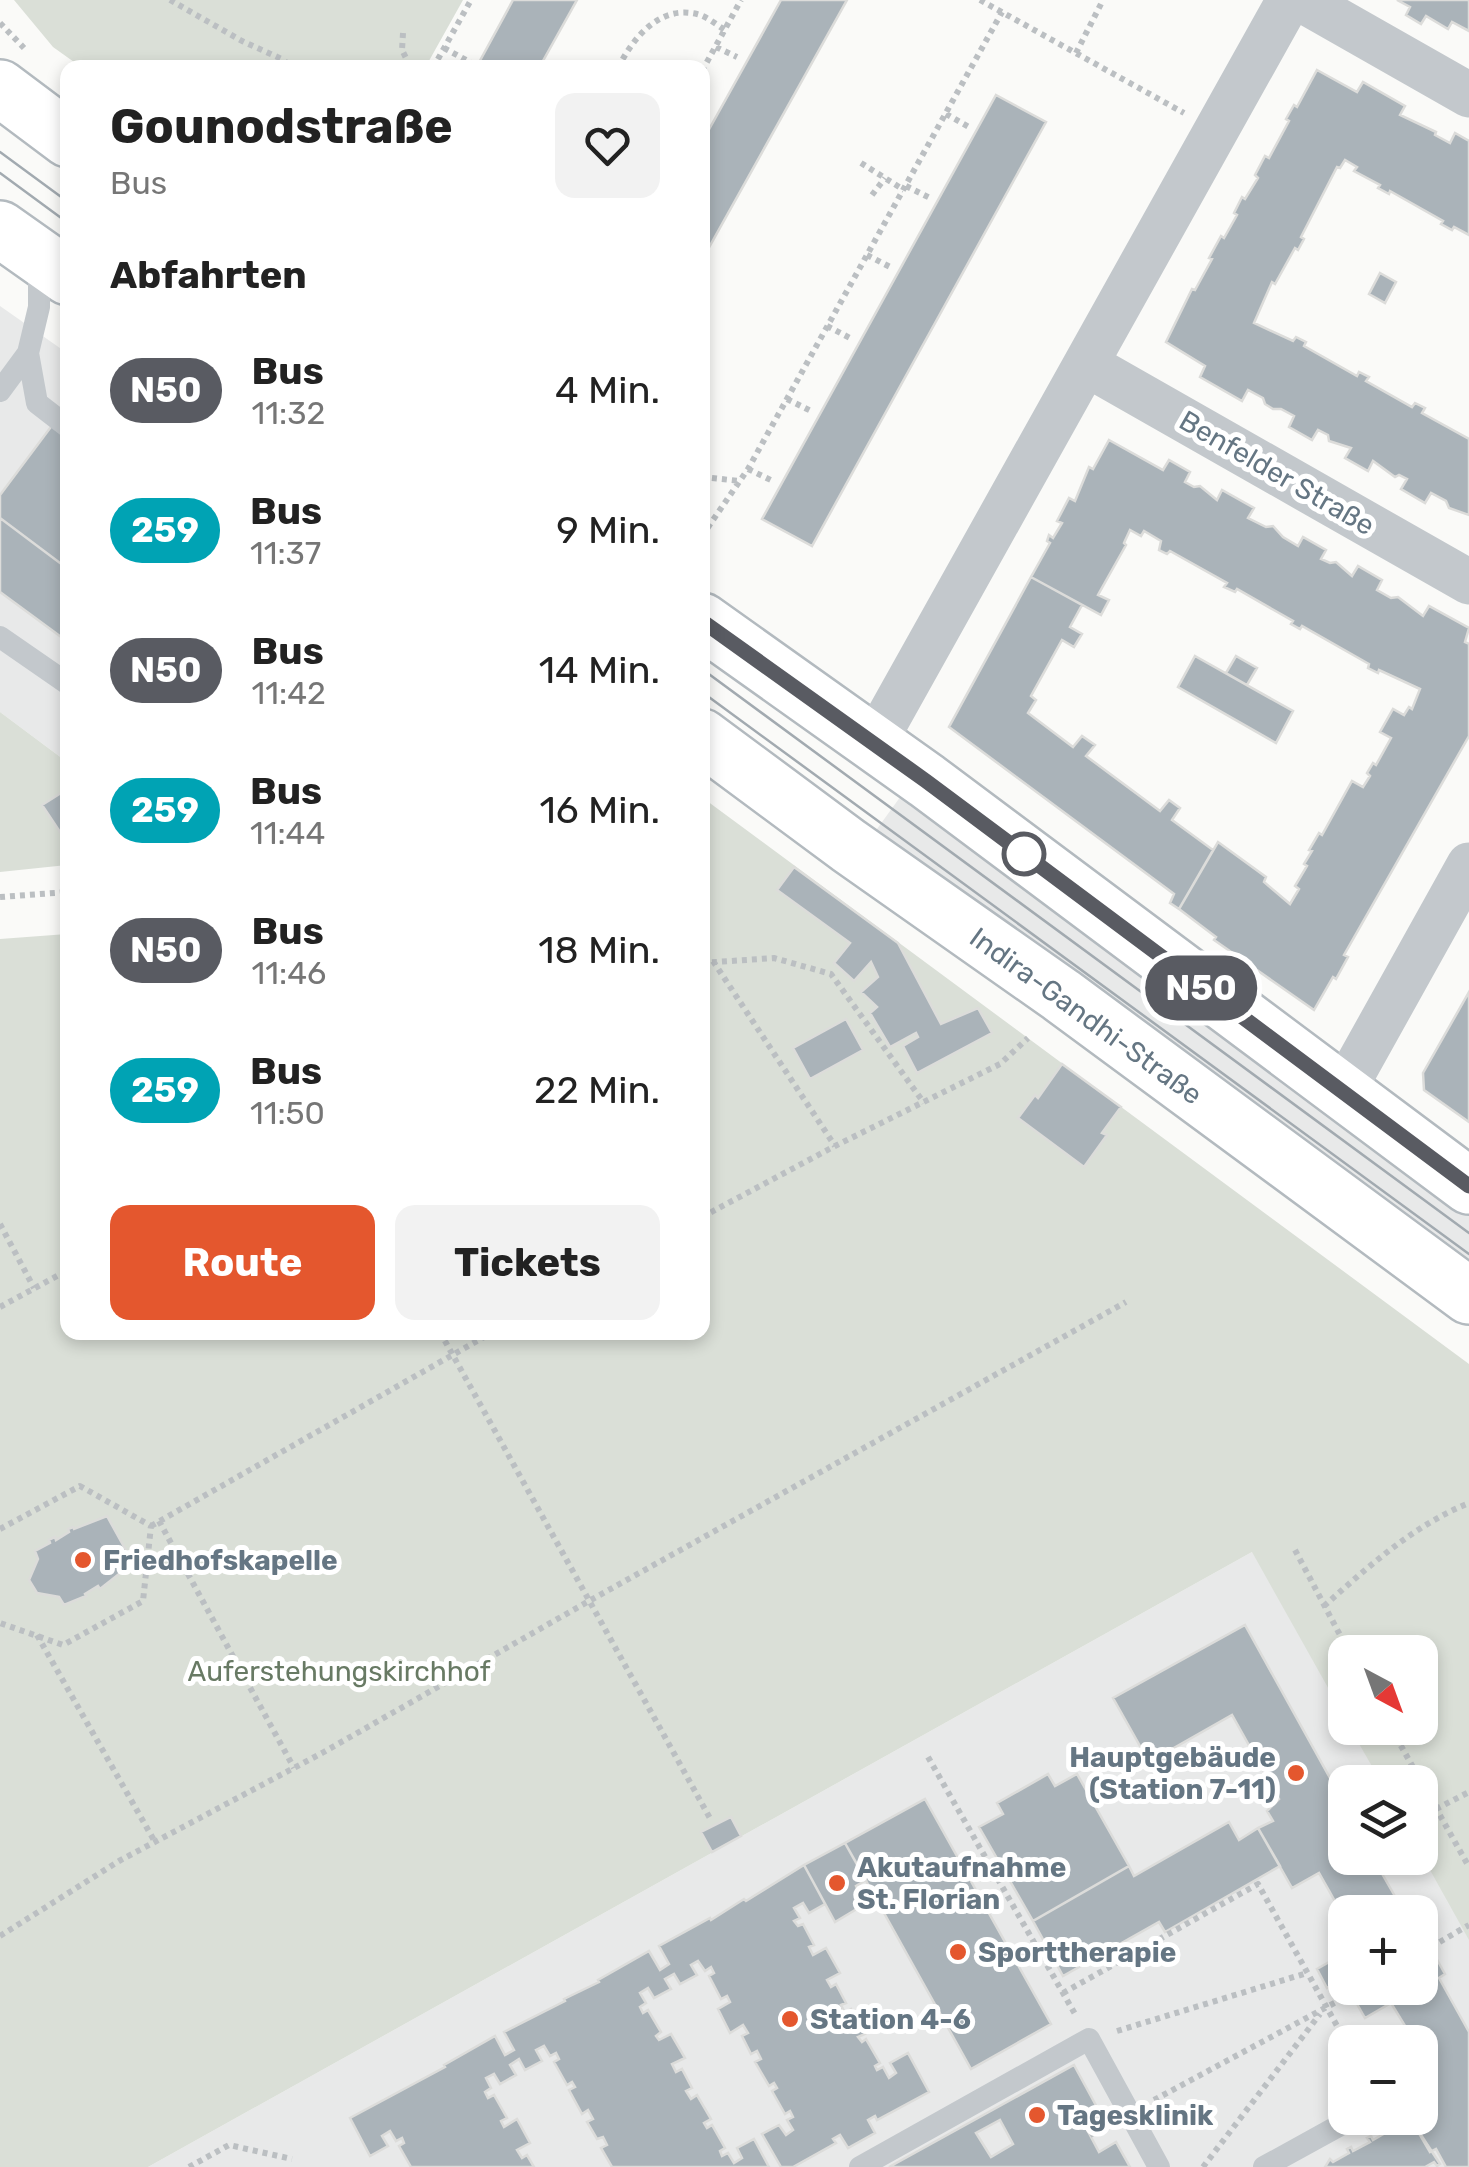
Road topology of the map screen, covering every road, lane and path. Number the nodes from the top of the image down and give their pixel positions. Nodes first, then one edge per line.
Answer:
1 (170, 0) edge
2 (471, 0) edge
3 (741, 0) edge
4 (980, 0) edge
5 (1103, 0) edge
6 (1290, 0) edge
7 (1302, 0) edge
8 (1002, 12) junction
9 (725, 30) junction
10 (403, 32) dead end
11 (716, 47) junction
12 (444, 48) junction
13 (1076, 53) junction
14 (737, 58) dead end
15 (284, 60) edge
16 (406, 60) edge
17 (438, 60) edge
18 (466, 60) edge
19 (622, 60) edge
20 (708, 60) edge
21 (0, 88) edge
22 (1469, 95) edge
23 (946, 114) junction
24 (968, 127) dead end
25 (1216, 131) junction
26 (60, 132) edge
27 (861, 163) dead end
28 (885, 178) junction
29 (905, 188) junction
30 (872, 195) dead end
31 (930, 198) dead end
32 (36, 255) edge
33 (867, 256) junction
34 (892, 268) dead end
35 (827, 326) junction
36 (850, 338) dead end
37 (28, 353) junction
38 (1086, 364) junction
39 (0, 391) edge
40 (787, 399) junction
41 (811, 411) dead end
42 (60, 420) edge
43 (748, 469) junction
44 (710, 478) edge
45 (742, 481) junction
46 (775, 482) dead end
47 (710, 525) edge
48 (1469, 582) edge
49 (710, 627) edge
50 (0, 636) edge
51 (60, 678) edge
52 (710, 742) edge
53 (874, 743) junction
54 (1469, 865) edge
55 (60, 893) edge
56 (0, 897) edge
57 (713, 961) junction
58 (710, 962) edge
59 (1028, 1038) dead end
60 (1342, 1093) junction
61 (924, 1103) junction
62 (834, 1146) junction
63 (1469, 1186) edge
64 (710, 1210) edge
65 (0, 1224) edge
66 (60, 1274) edge
67 (34, 1288) junction
68 (1469, 1296) edge
69 (1126, 1302) dead end
70 (0, 1307) edge
71 (444, 1340) edge
72 (479, 1340) edge
73 (452, 1355) junction
74 (1469, 1503) edge
75 (160, 1521) junction
76 (151, 1526) junction
77 (0, 1529) edge
78 (1296, 1550) dead end
79 (589, 1600) junction
80 (1324, 1606) junction
81 (0, 1622) edge
82 (1340, 1635) edge
83 (37, 1636) junction
84 (928, 1756) dead end
85 (294, 1768) junction
86 (1469, 1792) edge
87 (1438, 1808) edge
88 (1438, 1813) edge
89 (711, 1820) dead end
90 (155, 1842) junction
91 (1469, 1867) edge
92 (1469, 1925) edge
93 (0, 1936) edge
94 (1438, 1942) edge
95 (1307, 1973) junction
96 (1063, 1994) junction
97 (1331, 2005) edge
98 (1325, 2008) junction
99 (1336, 2025) edge
100 (1090, 2039) junction
101 (1130, 2113) junction
102 (1328, 2132) edge
103 (1090, 2135) dead end
104 (292, 2160) dead end
105 (189, 2167) edge
106 (860, 2167) edge
107 (1159, 2167) edge
108 (1203, 2167) edge
109 (1264, 2167) edge

1 - 15 path
2 - 12 path
3 - 9 path
4 - 8 path
5 - 13 path
6 - 25 street
7 - 22 street
8 - 13 path
8 - 23 path
9 - 11 path
9 - 19 path
10 - 16 path
11 - 14 path
11 - 20 path
12 - 17 path
12 - 18 path
13 - 25 path
21 - 26 main road
23 - 24 path
23 - 29 path
25 - 38 street
27 - 28 path
28 - 29 path
28 - 30 path
29 - 31 path
29 - 33 path
32 - 37 lane
33 - 34 path
33 - 35 path
35 - 36 path
35 - 40 path
37 - 39 lane
37 - 42 lane
38 - 48 street, Benfelder Straße
38 - 53 street
40 - 41 path
40 - 43 path
43 - 45 path
43 - 46 path
44 - 45 path
45 - 47 path
49 - 53 main road
50 - 51 lane
52 - 68 main road, Indira-Gandhi-Straße
53 - 60 main road
54 - 60 street
55 - 56 path
57 - 58 path
57 - 61 path
57 - 62 path
59 - 61 path
60 - 63 main road
61 - 62 path
62 - 64 path
65 - 67 path
66 - 67 path
67 - 70 path
69 - 79 path
71 - 73 path
72 - 73 path
73 - 75 path
73 - 79 path
74 - 80 path
75 - 76 path
75 - 85 path
76 - 77 path
76 - 83 path
78 - 80 path
79 - 85 path
79 - 89 path
80 - 82 path
81 - 83 path
83 - 90 path
84 - 96 path
85 - 90 path
86 - 87 path
88 - 91 path
90 - 93 path
92 - 94 path
95 - 96 path
95 - 98 path
95 - 100 path
96 - 100 path
97 - 98 path
98 - 99 path
98 - 101 path
98 - 108 path
100 - 101 lane
100 - 106 lane
101 - 103 path
101 - 107 lane
102 - 109 lane
104 - 105 path

